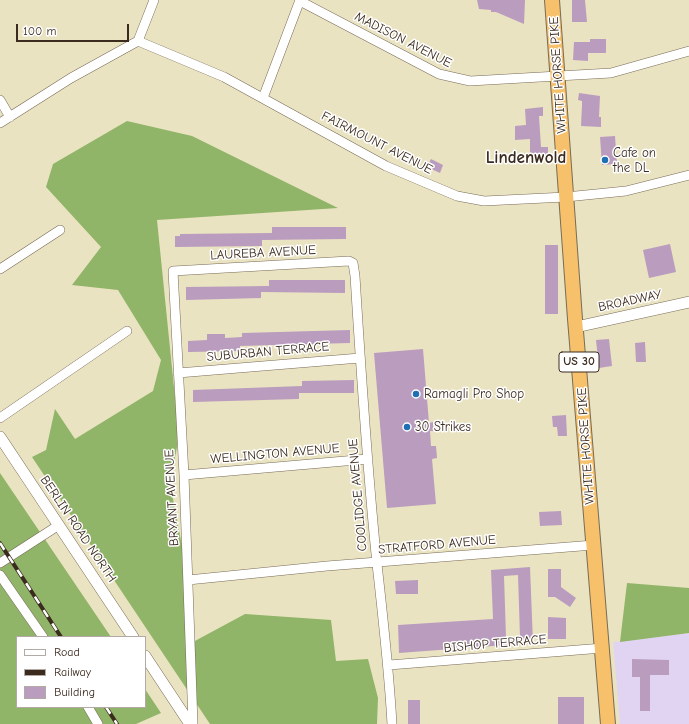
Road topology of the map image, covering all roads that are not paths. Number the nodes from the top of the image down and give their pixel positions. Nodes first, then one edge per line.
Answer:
1 (154, 0) edge
2 (552, 0) edge
3 (300, 1) edge
4 (138, 41) junction
5 (689, 51) edge
6 (558, 76) junction
7 (263, 98) junction
8 (0, 100) edge
9 (10, 117) junction
10 (0, 123) edge
11 (689, 175) edge
12 (566, 197) junction
13 (60, 230) dead end
14 (353, 263) joint
15 (0, 269) edge
16 (173, 271) joint
17 (688, 303) edge
18 (576, 327) junction
19 (127, 331) dead end
20 (360, 358) junction
21 (178, 373) junction
22 (0, 418) edge
23 (0, 437) edge
24 (368, 460) junction
25 (184, 475) junction
26 (59, 525) junction
27 (594, 545) junction
28 (0, 563) edge
29 (377, 563) junction
30 (0, 575) edge
31 (188, 580) junction
32 (42, 636) edge
33 (132, 636) edge
34 (603, 648) junction
35 (146, 658) edge
36 (389, 666) junction
37 (89, 708) edge
38 (98, 724) edge
39 (190, 724) edge
40 (194, 724) edge
41 (392, 724) edge
42 (608, 724) edge

1 - 4 street
2 - 6 highway, WHITE HORSE PIKE / US 30
3 - 6 street, MADISON AVENUE
3 - 7 street
4 - 7 street, FAIRMOUNT AVENUE
4 - 9 street
5 - 6 street, MADISON AVENUE
6 - 12 highway, WHITE HORSE PIKE / US 30
7 - 12 street, FAIRMOUNT AVENUE
8 - 9 street
9 - 10 street
11 - 12 street, FAIRMOUNT AVENUE
12 - 18 highway, WHITE HORSE PIKE / US 30
13 - 15 street
14 - 16 street, LAUREBA AVENUE
14 - 20 street, COOLIDGE AVENUE
16 - 21 street, BRYANT AVENUE
17 - 18 street, BROADWAY
18 - 27 highway, WHITE HORSE PIKE / US 30
19 - 22 street
20 - 21 street, SUBURBAN TERRACE
20 - 24 street, COOLIDGE AVENUE
21 - 25 street, BRYANT AVENUE
23 - 26 street, BERLIN ROAD NORTH
24 - 25 street, WELLINGTON AVENUE
24 - 29 street, COOLIDGE AVENUE
25 - 31 street, BRYANT AVENUE
26 - 28 street
26 - 33 street, BERLIN ROAD NORTH
27 - 29 street, STRATFORD AVENUE
27 - 34 highway, WHITE HORSE PIKE / US 30
29 - 31 street, STRATFORD AVENUE
29 - 36 street, COOLIDGE AVENUE
30 - 32 street
31 - 40 street, BRYANT AVENUE
34 - 36 street, BISHOP TERRACE
34 - 42 highway, WHITE HORSE PIKE / US 30
35 - 39 street
36 - 41 street, COOLIDGE AVENUE
37 - 38 street

